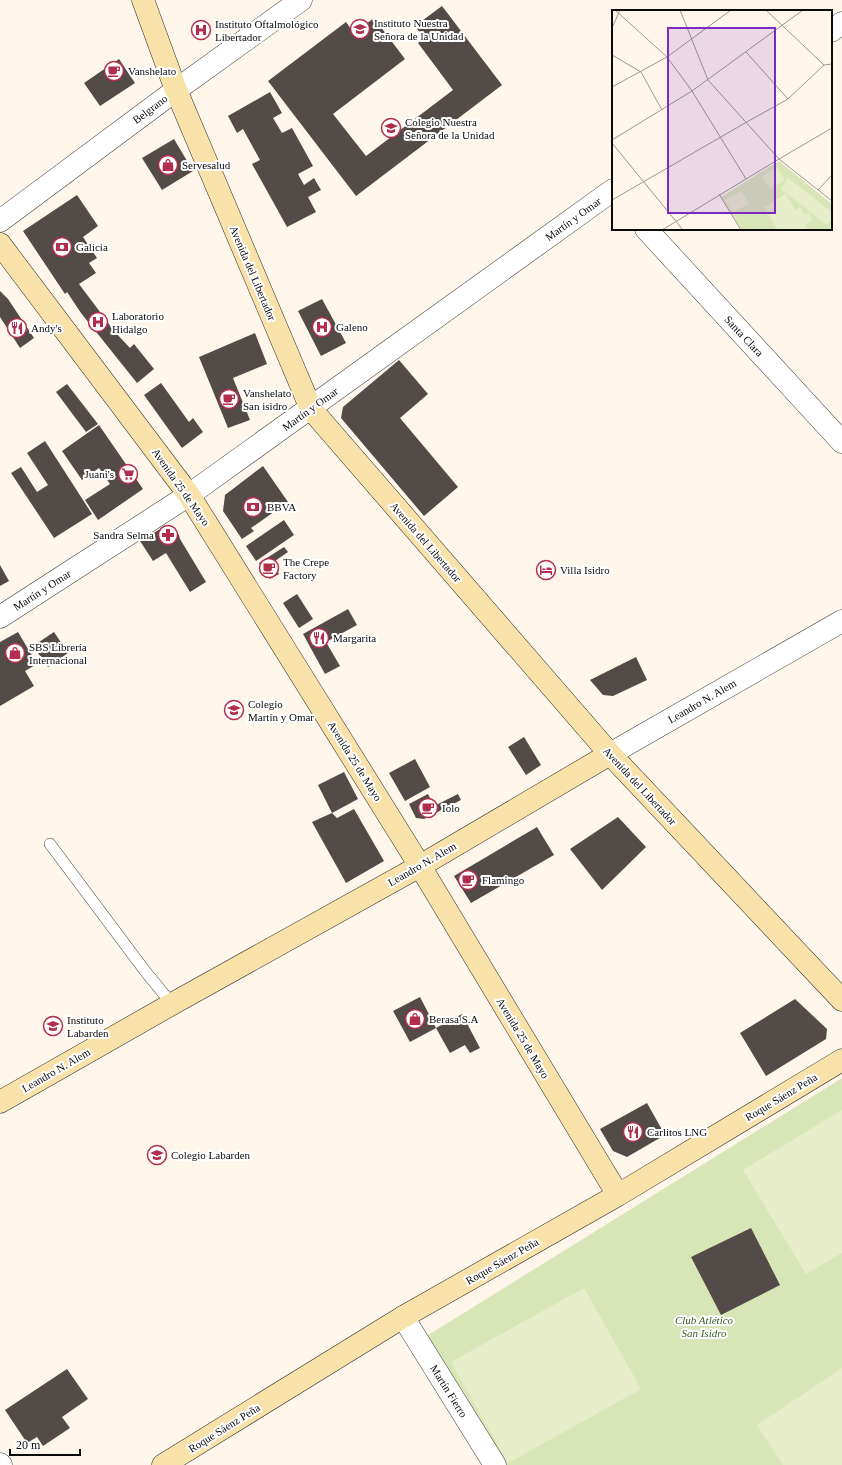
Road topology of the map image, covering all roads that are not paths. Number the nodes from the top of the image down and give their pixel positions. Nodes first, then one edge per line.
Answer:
1 (143, 0) edge
2 (301, 0) edge
3 (842, 23) edge
4 (832, 30) edge
5 (176, 90) junction
6 (612, 192) edge
7 (0, 221) edge
8 (647, 230) edge
9 (0, 244) edge
10 (310, 409) junction
11 (842, 442) edge
12 (190, 495) junction
13 (0, 617) edge
14 (842, 621) edge
15 (610, 754) junction
16 (50, 844) dead end
17 (420, 866) junction
18 (842, 1000) edge
19 (172, 1004) junction
20 (842, 1060) edge
21 (0, 1102) edge
22 (618, 1195) junction
23 (403, 1317) junction
24 (163, 1465) edge
25 (495, 1465) edge

1 - 5 main road, Avenida del Libertador
2 - 5 street, Belgrano
3 - 4 street
5 - 7 street, Belgrano
5 - 10 main road, Avenida del Libertador
6 - 10 street, Martín y Omar
8 - 11 street, Santa Clara
9 - 12 main road, Avenida 25 de Mayo
10 - 12 street, Martín y Omar
10 - 15 main road, Avenida del Libertador
12 - 13 street, Martín y Omar
12 - 17 main road, Avenida 25 de Mayo
14 - 15 street, Leandro N. Alem
15 - 17 main road, Leandro N. Alem
15 - 18 main road, Avenida del Libertador
16 - 19 lane
17 - 19 main road, Leandro N. Alem
17 - 22 main road, Avenida 25 de Mayo
19 - 21 main road, Leandro N. Alem
20 - 22 main road, Roque Sáenz Peña
22 - 23 main road, Roque Sáenz Peña
23 - 24 main road, Roque Sáenz Peña
23 - 25 street, Martín Fierro

